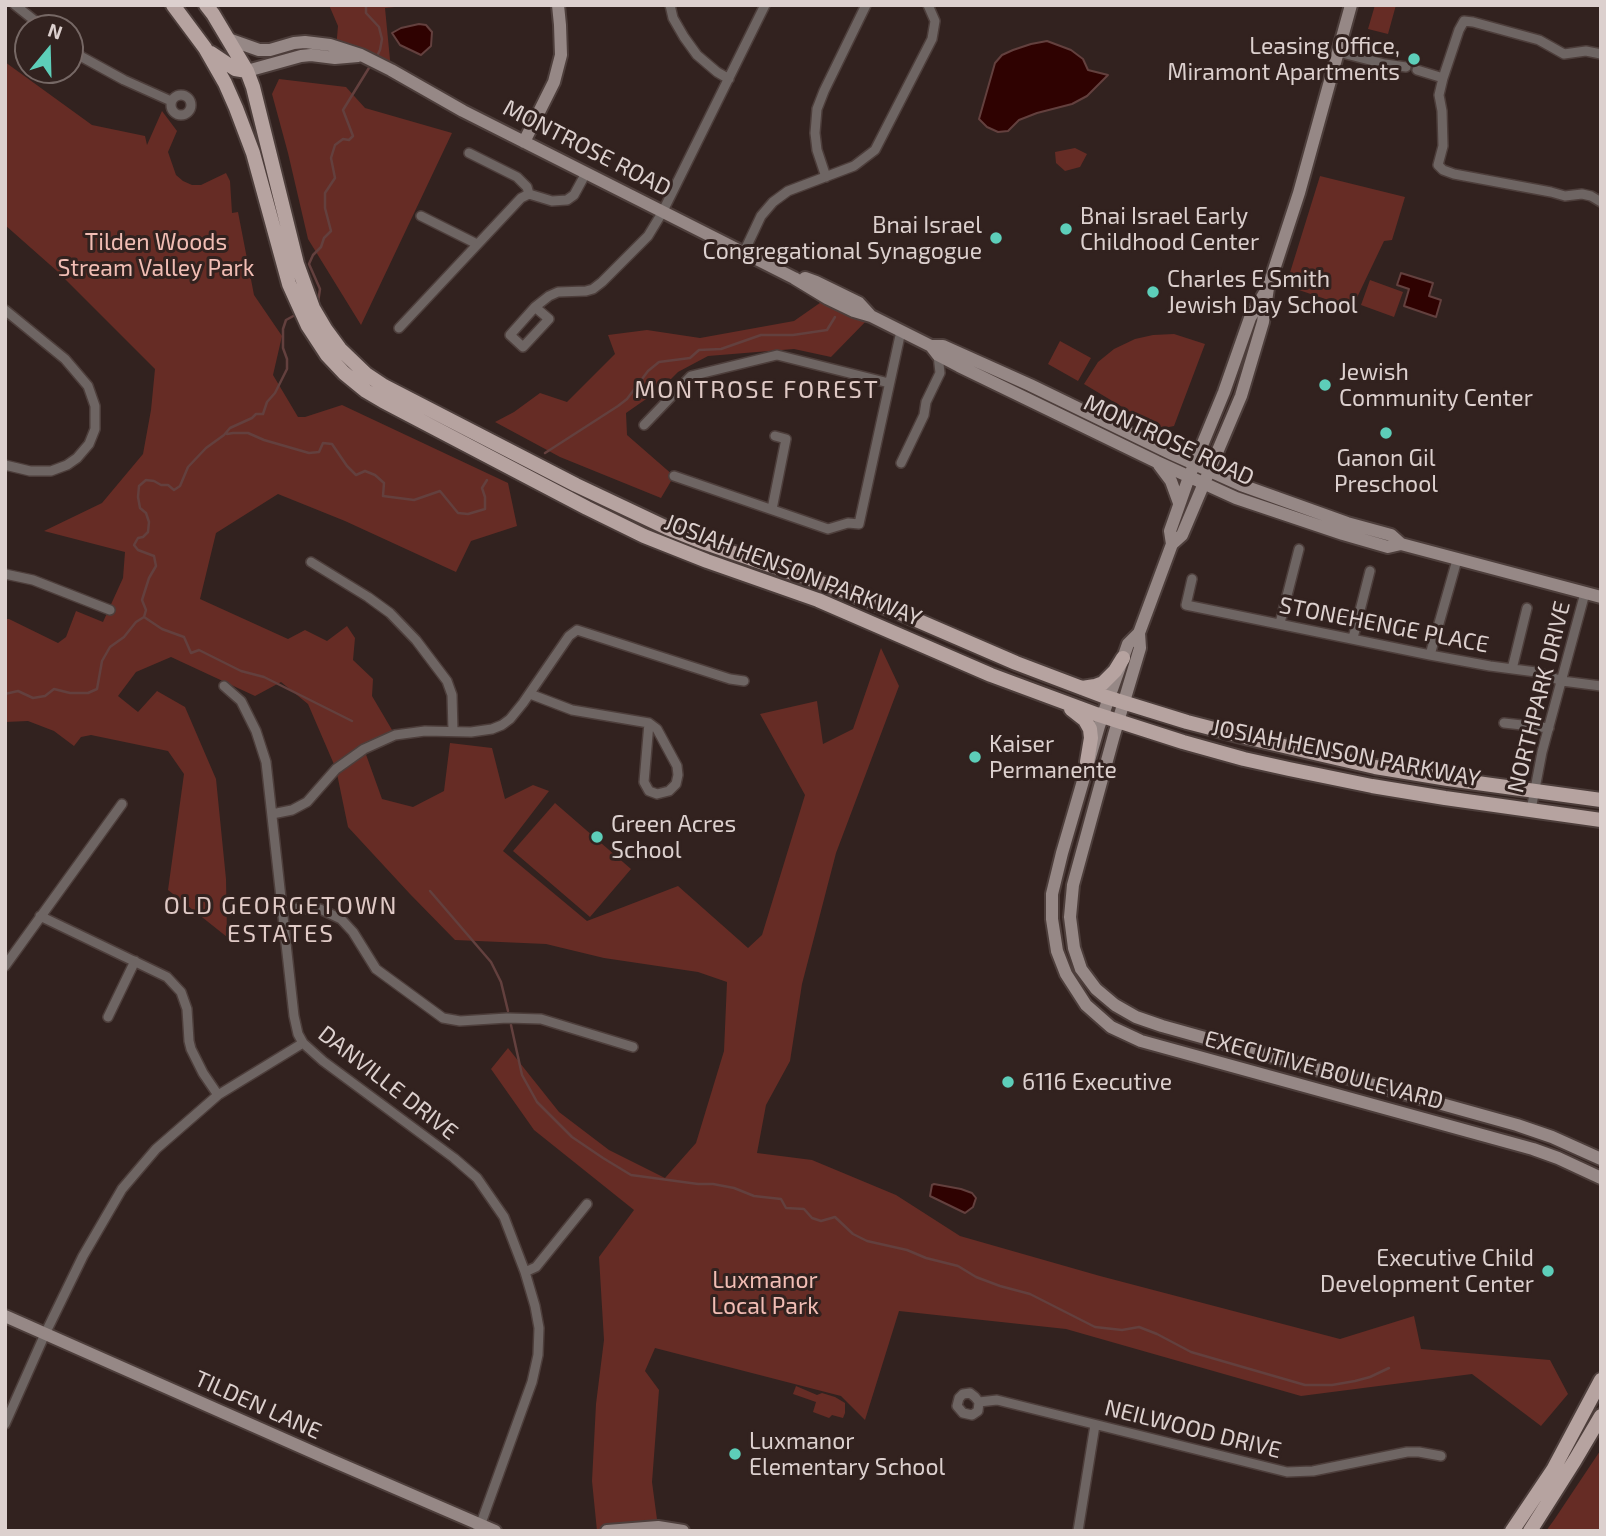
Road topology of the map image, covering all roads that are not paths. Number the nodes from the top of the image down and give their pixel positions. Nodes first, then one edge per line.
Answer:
1 (173, 5) edge
2 (206, 5) edge
3 (558, 5) edge
4 (670, 5) edge
5 (765, 5) edge
6 (866, 5) edge
7 (928, 5) edge
8 (1351, 5) edge
9 (228, 39) junction
10 (205, 48) junction
11 (1338, 52) junction
12 (1601, 54) edge
13 (361, 55) junction
14 (84, 58) edge
15 (1406, 67) dead end
16 (1417, 70) dead end
17 (247, 71) junction
18 (1443, 78) junction
19 (729, 79) junction
20 (171, 100) dead end
21 (524, 142) junction
22 (469, 153) dead end
23 (586, 173) junction
24 (826, 177) junction
25 (529, 194) junction
26 (1601, 202) edge
27 (662, 211) junction
28 (421, 216) dead end
29 (477, 244) junction
30 (744, 252) junction
31 (296, 283) junction
32 (1268, 288) junction
33 (536, 307) junction
34 (5, 310) edge
35 (314, 324) junction
36 (400, 328) dead end
37 (901, 331) junction
38 (934, 351) junction
39 (959, 366) junction
40 (940, 373) junction
41 (890, 383) junction
42 (644, 425) dead end
43 (775, 436) dead end
44 (1157, 462) junction
45 (901, 463) dead end
46 (1194, 464) junction
47 (5, 465) edge
48 (1209, 471) junction
49 (674, 476) dead end
50 (1189, 477) junction
51 (1203, 484) junction
52 (1179, 503) junction
53 (772, 509) junction
54 (1172, 544) junction
55 (1401, 544) junction
56 (1299, 549) dead end
57 (1457, 560) junction
58 (311, 562) dead end
59 (1370, 571) dead end
60 (5, 574) edge
61 (1192, 579) dead end
62 (1585, 593) junction
63 (1601, 597) edge
64 (1527, 608) dead end
65 (110, 610) dead end
66 (1280, 623) junction
67 (1139, 633) junction
68 (1353, 638) junction
69 (916, 642) junction
70 (995, 654) junction
71 (1430, 655) junction
72 (1123, 658) junction
73 (1512, 669) junction
74 (744, 681) dead end
75 (1562, 681) junction
76 (225, 686) dead end
77 (1601, 686) edge
78 (1082, 688) junction
79 (530, 694) junction
80 (1116, 700) junction
81 (1058, 701) junction
82 (1102, 716) junction
83 (1118, 721) junction
84 (649, 723) junction
85 (1504, 723) dead end
86 (1549, 728) junction
87 (453, 731) junction
88 (1087, 762) junction
89 (1534, 791) junction
90 (1601, 800) edge
91 (122, 804) dead end
92 (1531, 810) junction
93 (272, 814) junction
94 (1601, 820) edge
95 (1061, 858) junction
96 (1080, 859) junction
97 (282, 908) junction
98 (40, 916) junction
99 (135, 961) junction
100 (5, 966) edge
101 (108, 1017) dead end
102 (1194, 1035) junction
103 (303, 1043) junction
104 (633, 1047) dead end
105 (1261, 1054) junction
106 (1189, 1055) junction
107 (1254, 1073) junction
108 (1372, 1085) junction
109 (218, 1095) junction
110 (1375, 1106) junction
111 (1457, 1108) junction
112 (1451, 1127) junction
113 (1526, 1128) junction
114 (1521, 1146) junction
115 (1601, 1160) edge
116 (1601, 1178) edge
117 (587, 1204) dead end
118 (525, 1272) junction
119 (5, 1316) edge
120 (45, 1334) junction
121 (1601, 1380) edge
122 (979, 1402) dead end
123 (1601, 1416) edge
124 (5, 1424) edge
125 (1095, 1425) junction
126 (1441, 1456) dead end
127 (479, 1528) edge
128 (495, 1531) edge
129 (607, 1531) edge
130 (683, 1531) edge
131 (1078, 1531) edge
132 (1512, 1531) edge
133 (1530, 1531) edge

1 - 10 main road
2 - 9 main road
3 - 21 street
4 - 19 street
5 - 19 street
6 - 24 street
7 - 24 street
8 - 11 street
9 - 13 street, MONTROSE ROAD
9 - 17 main road, JOSIAH HENSON PARKWAY
10 - 17 main road
10 - 31 main road, JOSIAH HENSON PARKWAY
11 - 15 street
11 - 32 street
12 - 18 street
13 - 17 street, MONTROSE ROAD
13 - 21 street, MONTROSE ROAD
14 - 20 street
16 - 18 street
17 - 31 main road, JOSIAH HENSON PARKWAY
18 - 26 street
19 - 27 street
21 - 23 street, MONTROSE ROAD
22 - 25 street
23 - 25 street
23 - 27 street, MONTROSE ROAD
24 - 30 street
25 - 29 street
27 - 30 street, MONTROSE ROAD
27 - 33 street
28 - 29 street
29 - 36 street
30 - 37 street, MONTROSE ROAD
31 - 35 main road, JOSIAH HENSON PARKWAY
32 - 46 street
32 - 48 street
33 - 33 street
34 - 47 street
35 - 69 main road, JOSIAH HENSON PARKWAY
35 - 70 main road, JOSIAH HENSON PARKWAY
37 - 38 street, MONTROSE ROAD
37 - 41 street
38 - 39 street, MONTROSE ROAD
38 - 40 street
38 - 46 street, MONTROSE ROAD
39 - 40 street
39 - 44 street, MONTROSE ROAD
40 - 45 street
41 - 42 street
41 - 53 street
43 - 53 street
44 - 50 street, MONTROSE ROAD
44 - 52 street
46 - 48 street, MONTROSE ROAD
46 - 50 street
48 - 51 street
48 - 55 street, MONTROSE ROAD
49 - 53 street
50 - 51 street, MONTROSE ROAD
50 - 52 street
51 - 54 street
51 - 55 street, MONTROSE ROAD
52 - 54 street
54 - 67 street
55 - 57 street, MONTROSE ROAD
56 - 66 street
57 - 62 street, MONTROSE ROAD
57 - 71 street
58 - 87 street
59 - 68 street
60 - 65 street
61 - 66 street, STONEHENGE PLACE
62 - 63 street, MONTROSE ROAD
62 - 75 street, NORTHPARK DRIVE
64 - 73 street
66 - 68 street, STONEHENGE PLACE
67 - 72 street
67 - 80 street
68 - 71 street, STONEHENGE PLACE
69 - 70 main road
69 - 81 main road, JOSIAH HENSON PARKWAY
70 - 78 main road, JOSIAH HENSON PARKWAY
71 - 73 street, STONEHENGE PLACE
72 - 78 main road
72 - 80 street
73 - 75 street, STONEHENGE PLACE
74 - 79 street
75 - 77 street, STONEHENGE PLACE
75 - 86 street, NORTHPARK DRIVE
76 - 93 street, DANVILLE DRIVE
78 - 80 main road, JOSIAH HENSON PARKWAY
79 - 84 street
79 - 87 street
80 - 82 street, EXECUTIVE BOULEVARD
80 - 83 street
80 - 89 main road, JOSIAH HENSON PARKWAY
81 - 82 main road, JOSIAH HENSON PARKWAY
81 - 88 main road
82 - 83 main road, JOSIAH HENSON PARKWAY
82 - 88 street, EXECUTIVE BOULEVARD
83 - 92 main road, JOSIAH HENSON PARKWAY
83 - 96 street
84 - 84 street
85 - 86 street
86 - 89 street, NORTHPARK DRIVE
87 - 93 street
88 - 95 street, EXECUTIVE BOULEVARD
89 - 90 main road, JOSIAH HENSON PARKWAY
89 - 92 street, NORTHPARK DRIVE
91 - 98 street
92 - 94 main road, JOSIAH HENSON PARKWAY
93 - 97 street, DANVILLE DRIVE
95 - 96 street
95 - 106 street, EXECUTIVE BOULEVARD
96 - 102 street, EXECUTIVE BOULEVARD
97 - 103 street, DANVILLE DRIVE
97 - 104 street
98 - 99 street
98 - 100 street
99 - 101 street
99 - 109 street
102 - 105 street, EXECUTIVE BOULEVARD
102 - 106 street
103 - 109 street
103 - 118 street, DANVILLE DRIVE
105 - 107 street
105 - 108 street, EXECUTIVE BOULEVARD
106 - 107 street, EXECUTIVE BOULEVARD
107 - 110 street, EXECUTIVE BOULEVARD
108 - 110 street
108 - 111 street, EXECUTIVE BOULEVARD
109 - 120 street
110 - 112 street, EXECUTIVE BOULEVARD
111 - 112 street
111 - 113 street, EXECUTIVE BOULEVARD
112 - 114 street, EXECUTIVE BOULEVARD
113 - 114 street
113 - 115 street, EXECUTIVE BOULEVARD
114 - 116 street, EXECUTIVE BOULEVARD
117 - 118 street
118 - 127 street, DANVILLE DRIVE
119 - 120 street, TILDEN LANE
120 - 124 street
120 - 127 street, TILDEN LANE
121 - 132 main road
122 - 125 street, NEILWOOD DRIVE
123 - 133 main road
125 - 126 street, NEILWOOD DRIVE
125 - 131 street
127 - 128 street, TILDEN LANE
129 - 130 street

